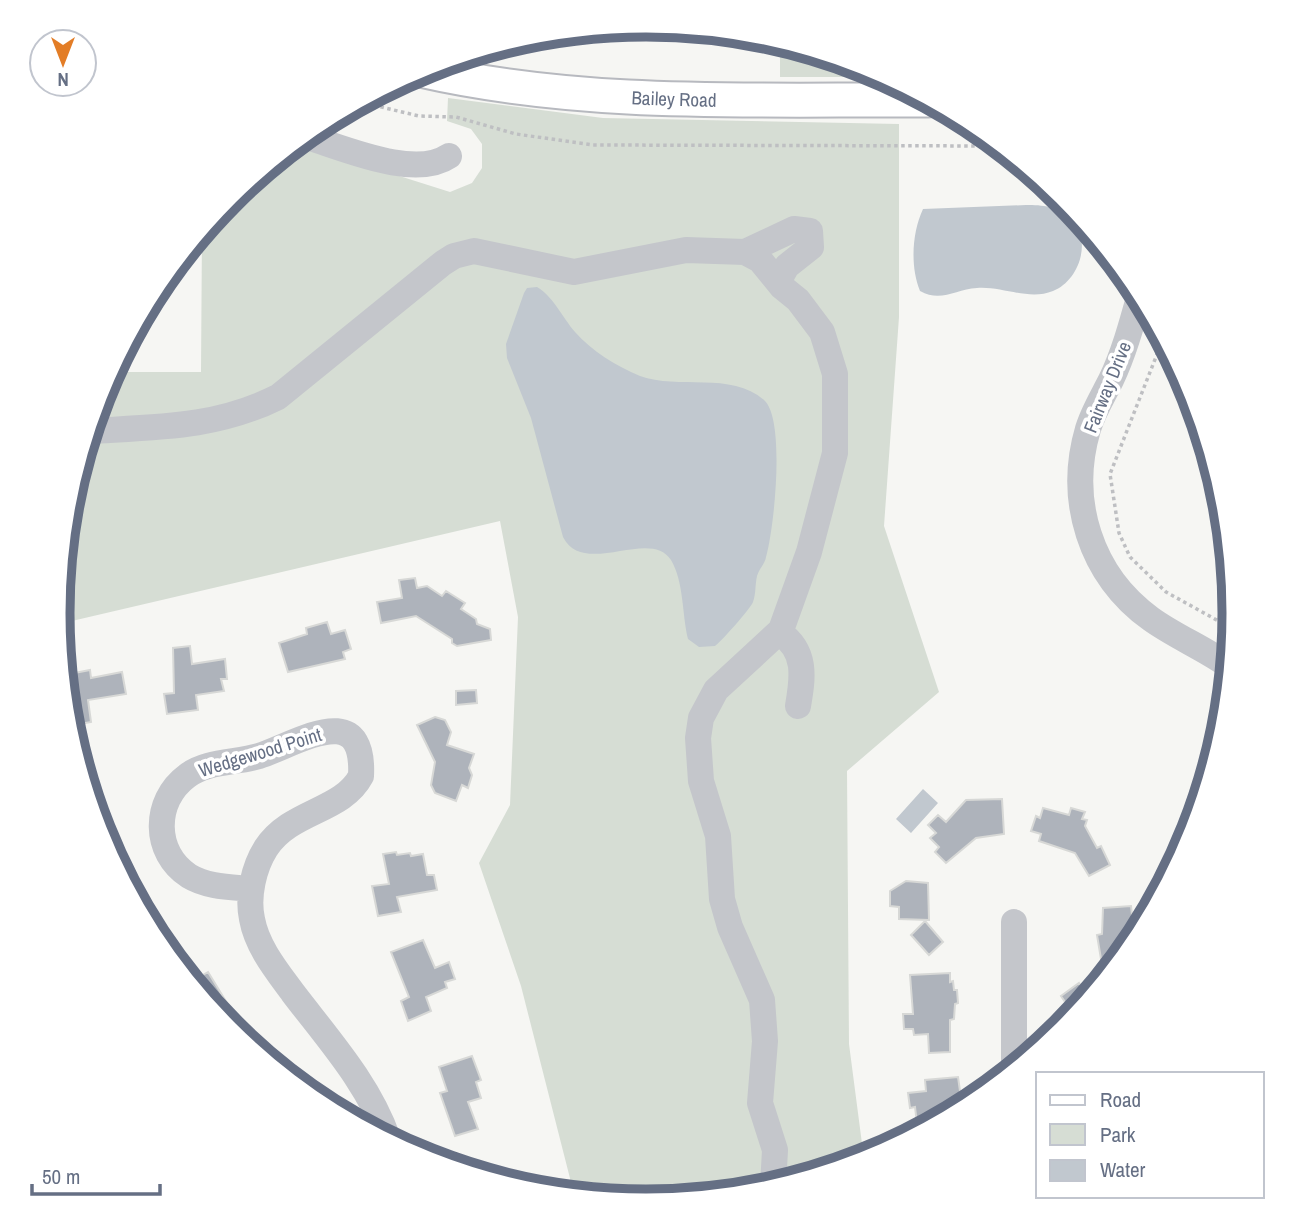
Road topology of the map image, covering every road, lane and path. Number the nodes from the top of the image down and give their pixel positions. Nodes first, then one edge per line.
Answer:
1 (443, 74) edge
2 (908, 100) edge
3 (374, 105) edge
4 (318, 140) edge
5 (983, 146) edge
6 (449, 156) dead end
7 (745, 252) junction
8 (778, 282) junction
9 (1135, 310) edge
10 (1159, 350) edge
11 (99, 430) edge
12 (1222, 623) edge
13 (779, 632) junction
14 (1220, 661) edge
15 (798, 706) dead end
16 (251, 888) junction
17 (1014, 922) dead end
18 (1014, 1056) edge
19 (383, 1126) edge
20 (774, 1175) edge

1 - 2 main road, Bailey Road
3 - 5 path
4 - 6 street
7 - 8 street
7 - 8 street
7 - 11 street
8 - 13 street
9 - 14 street, Fairway Drive
10 - 12 path
13 - 15 street
13 - 20 street
16 - 16 street, Wedgewood Point
16 - 19 street, Wedgewood Point
17 - 18 street

